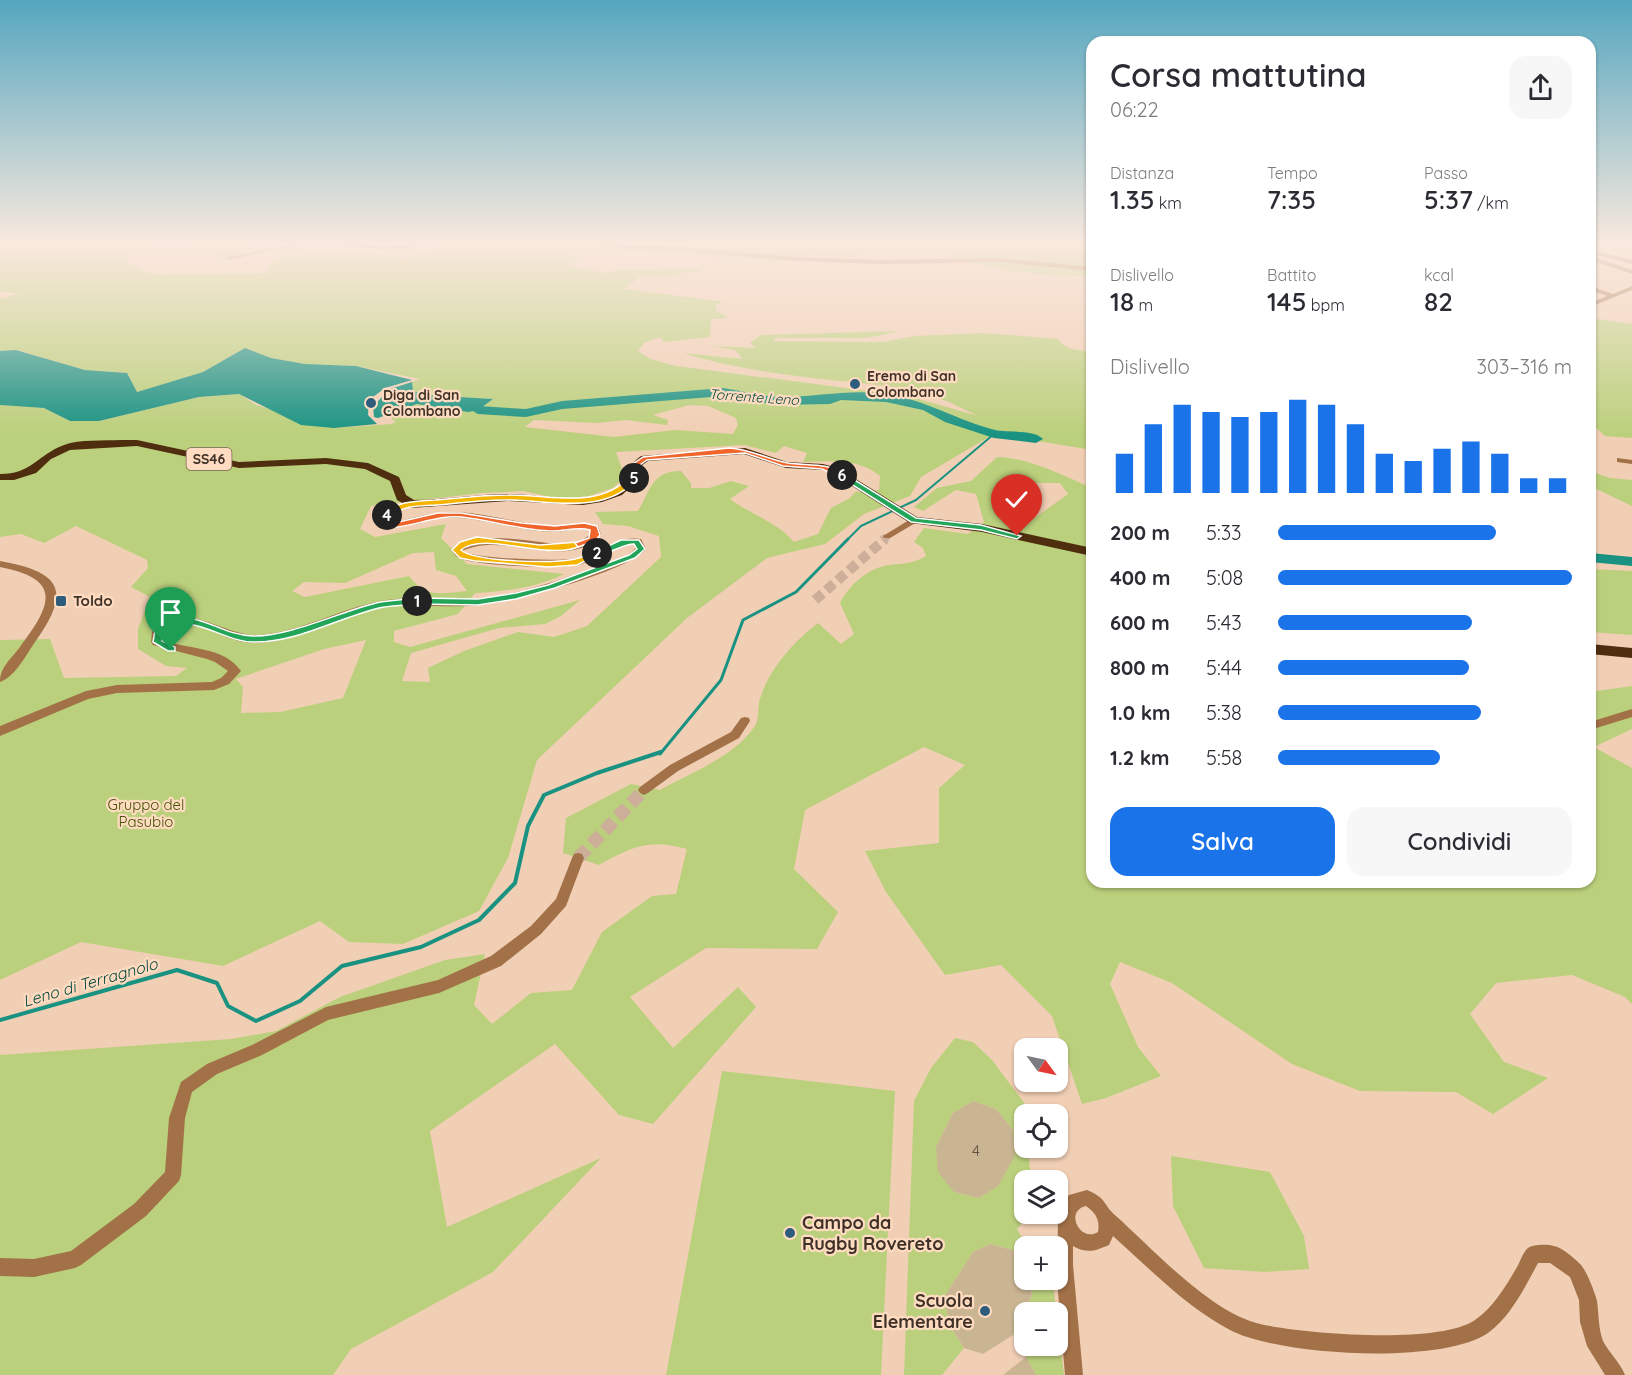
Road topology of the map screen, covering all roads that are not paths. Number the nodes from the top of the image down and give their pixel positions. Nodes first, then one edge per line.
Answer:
1 (1620, 460) dead end
2 (1632, 462) edge
3 (0, 477) edge
4 (411, 504) junction
5 (911, 518) junction
6 (887, 536) tunnel mouth
7 (1086, 546) edge
8 (0, 564) edge
9 (1596, 650) edge
10 (1632, 653) edge
11 (0, 678) edge
12 (1632, 713) edge
13 (746, 721) dead end
14 (1596, 724) edge
15 (0, 731) edge
16 (644, 790) tunnel mouth
17 (578, 858) tunnel mouth
18 (1068, 1212) edge
19 (1107, 1219) junction
20 (1066, 1224) edge
21 (1068, 1224) edge
22 (0, 1267) edge
23 (1074, 1375) edge
24 (1616, 1375) edge

1 - 2 street
3 - 4 main road, SS46
4 - 5 main road
4 - 15 street
5 - 6 street
5 - 7 main road
8 - 11 street
9 - 10 main road
12 - 14 street
13 - 16 street
17 - 22 street
18 - 19 street
19 - 21 street
19 - 24 street
20 - 23 street

